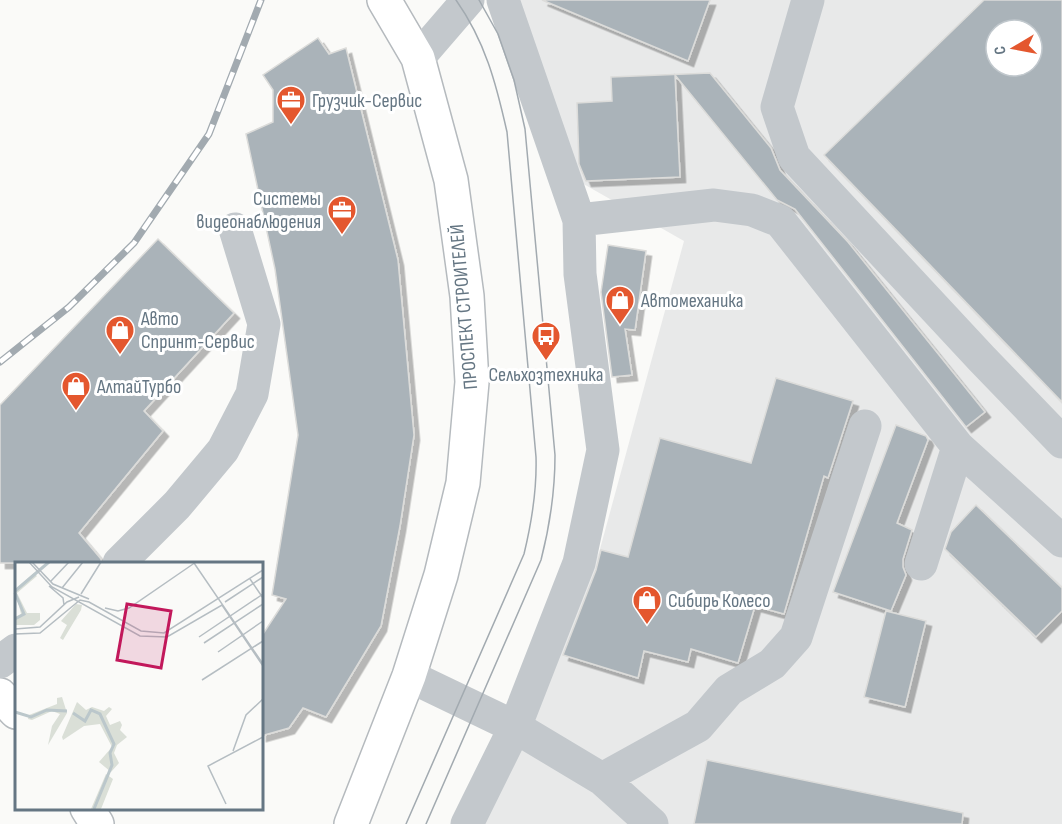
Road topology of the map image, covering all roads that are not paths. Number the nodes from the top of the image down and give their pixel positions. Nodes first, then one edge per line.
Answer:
1 (384, 0) edge
2 (468, 0) edge
3 (503, 0) edge
4 (808, 0) edge
5 (418, 58) junction
6 (579, 220) junction
7 (235, 229) dead end
8 (865, 426) dead end
9 (1062, 442) edge
10 (958, 447) junction
11 (1062, 541) edge
12 (120, 562) edge
13 (921, 564) dead end
14 (15, 651) edge
15 (0, 662) edge
16 (409, 676) junction
17 (0, 695) edge
18 (15, 711) edge
19 (515, 727) junction
20 (602, 779) junction
21 (88, 809) edge
22 (97, 824) edge
23 (351, 824) edge
24 (467, 824) edge
25 (652, 824) edge

1 - 5 main road, ПРОСПЕКТ СТРОИТЕЛЕЙ
2 - 5 lane
3 - 6 lane
4 - 9 lane
5 - 16 main road, ПРОСПЕКТ СТРОИТЕЛЕЙ
6 - 10 lane
6 - 19 lane
7 - 12 lane
8 - 20 lane
10 - 11 lane
10 - 13 lane
14 - 15 lane
16 - 19 lane
16 - 23 main road, ПРОСПЕКТ СТРОИТЕЛЕЙ
17 - 18 main road
19 - 20 lane
19 - 24 lane
20 - 25 lane
21 - 22 main road

